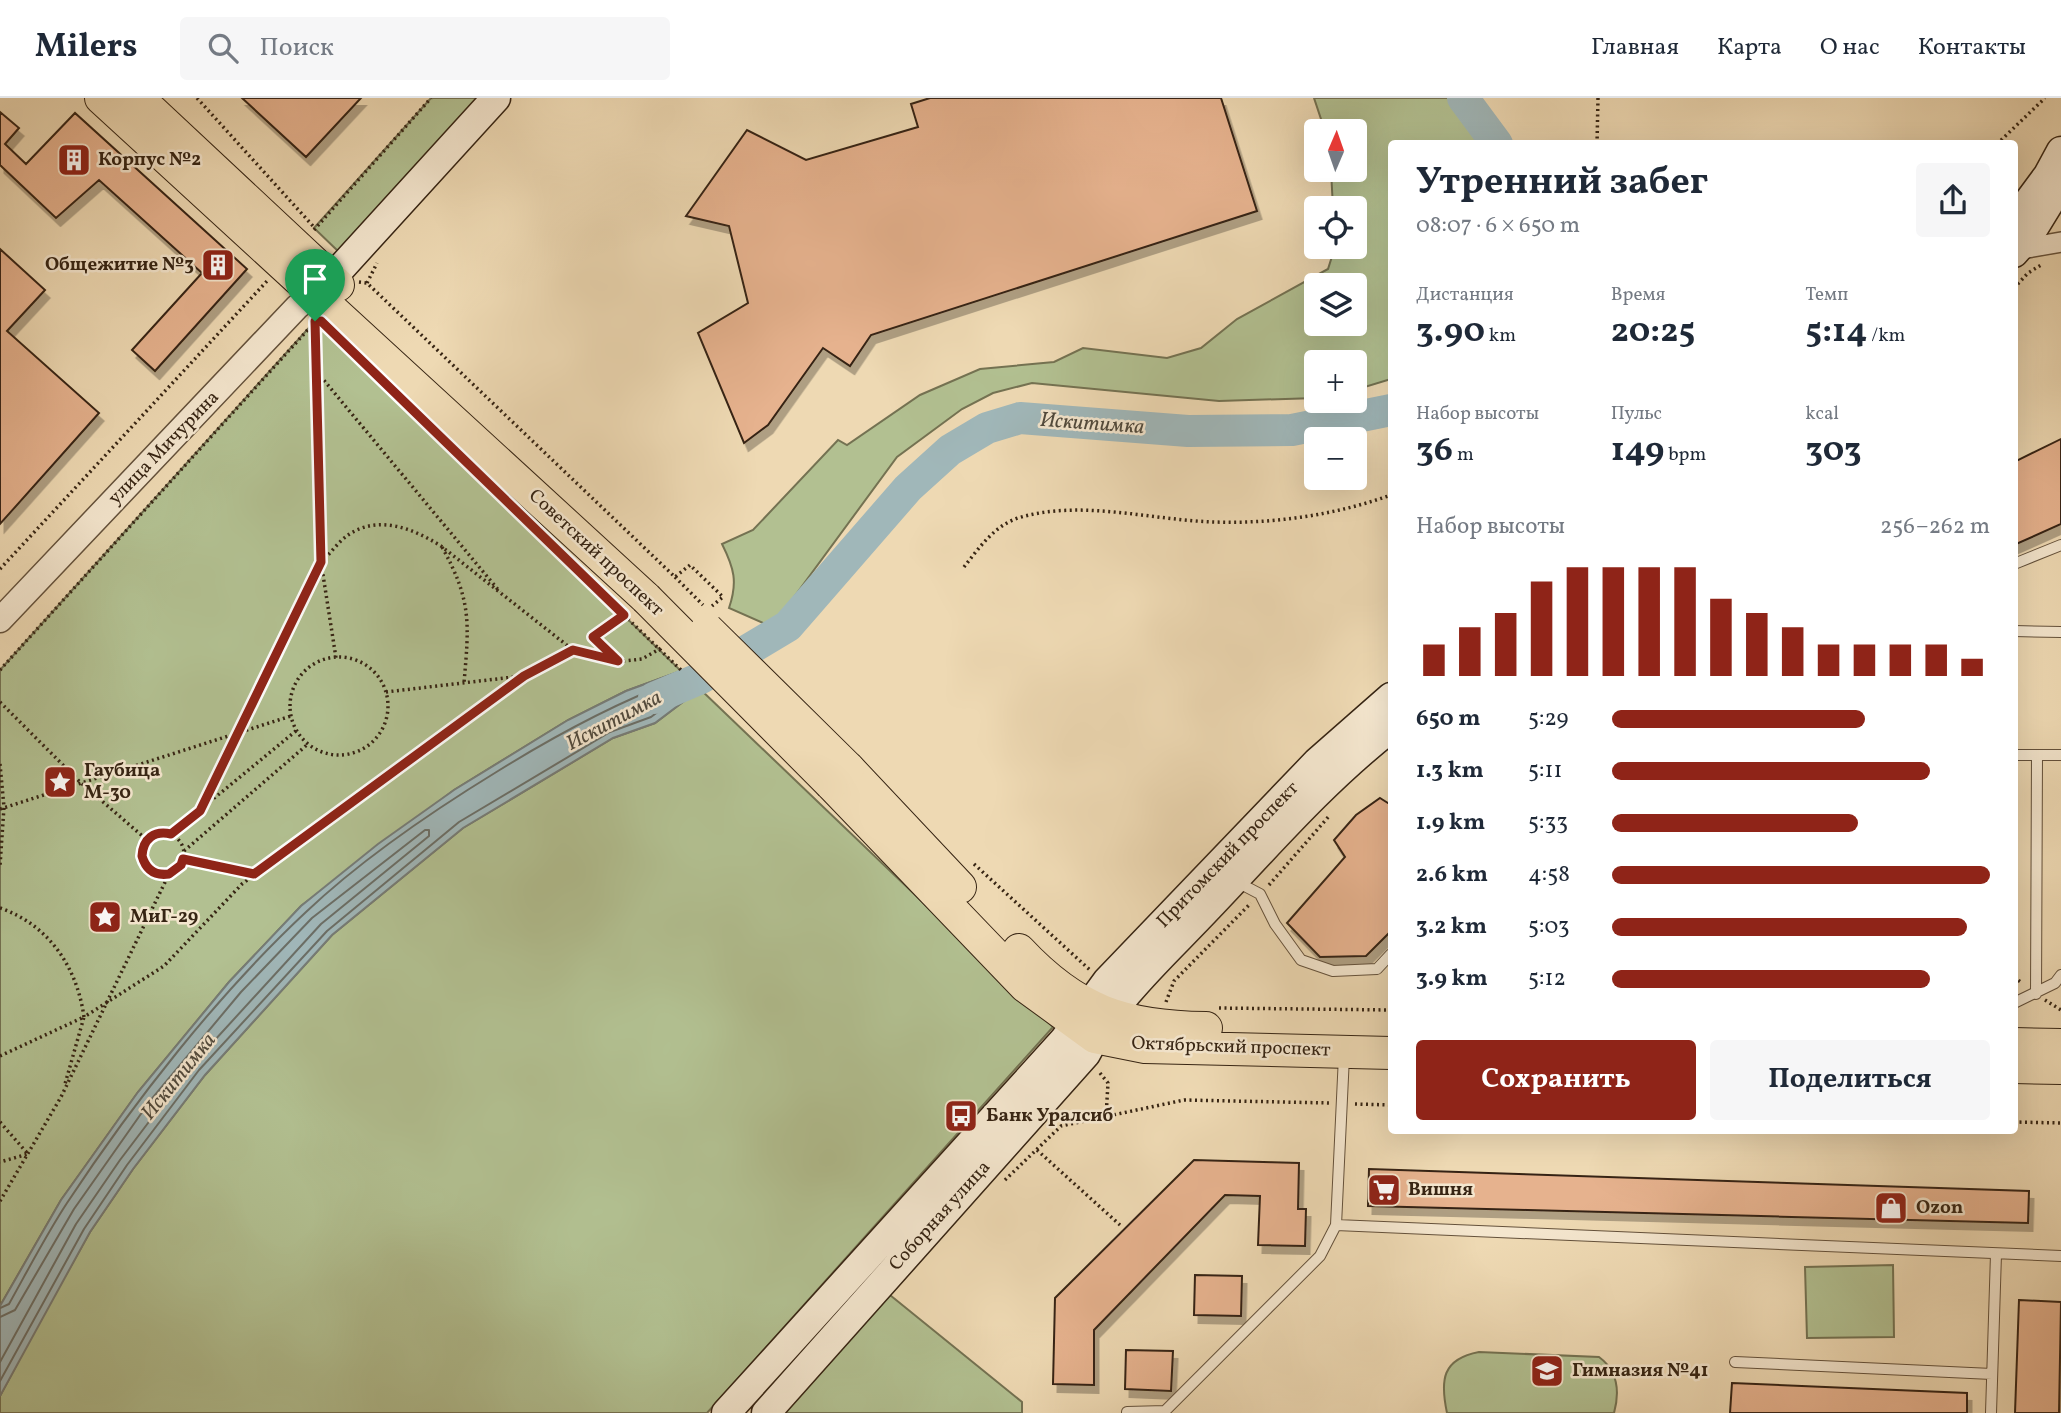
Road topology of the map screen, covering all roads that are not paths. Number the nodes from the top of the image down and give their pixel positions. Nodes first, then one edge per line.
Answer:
1 (101, 98) edge
2 (496, 98) edge
3 (146, 101) edge
4 (2061, 151) edge
5 (2061, 184) edge
6 (2018, 216) edge
7 (2061, 242) edge
8 (2018, 248) edge
9 (2018, 250) edge
10 (320, 303) junction
11 (2061, 545) edge
12 (2018, 562) edge
13 (0, 620) edge
14 (2018, 631) edge
15 (2061, 632) edge
16 (1388, 700) edge
17 (1388, 731) edge
18 (2018, 755) edge
19 (2037, 755) junction
20 (2061, 755) edge
21 (1235, 881) junction
22 (1388, 957) edge
23 (1377, 969) junction
24 (1388, 971) edge
25 (2061, 975) edge
26 (1118, 986) junction
27 (2036, 994) junction
28 (2018, 1001) edge
29 (1092, 1021) junction
30 (1388, 1032) edge
31 (2018, 1045) edge
32 (2061, 1045) edge
33 (1344, 1052) junction
34 (1388, 1053) edge
35 (2018, 1067) edge
36 (2061, 1068) edge
37 (1336, 1225) junction
38 (1996, 1254) junction
39 (2061, 1256) edge
40 (878, 1265) junction
41 (1735, 1362) dead end
42 (1992, 1374) junction
43 (1127, 1412) edge
44 (726, 1413) edge
45 (766, 1413) edge
46 (1991, 1413) edge

1 - 10 main road, Советский проспект
2 - 10 main road
3 - 10 main road, Советский проспект
4 - 6 main road
5 - 8 main road
7 - 9 street
10 - 13 street, улица Мичурина
10 - 29 main road, Советский проспект, bridge
11 - 12 lane
14 - 15 lane
16 - 26 main road, Притомский проспект
17 - 21 main road, Притомский проспект
18 - 19 lane
19 - 20 lane
19 - 27 lane
21 - 23 lane
21 - 26 main road, Притомский проспект
22 - 23 lane
23 - 24 lane
25 - 27 lane
26 - 29 main road, Притомский проспект
27 - 28 lane
29 - 30 main road, Октябрьский проспект
29 - 33 main road, Октябрьский проспект
29 - 40 main road, Соборная улица
31 - 32 main road
33 - 34 main road, Октябрьский проспект
33 - 37 lane
35 - 36 main road
37 - 38 lane
37 - 43 lane
38 - 39 lane
38 - 42 lane
40 - 44 main road, Соборная улица
40 - 45 main road, Соборная улица
41 - 42 lane
42 - 46 lane

